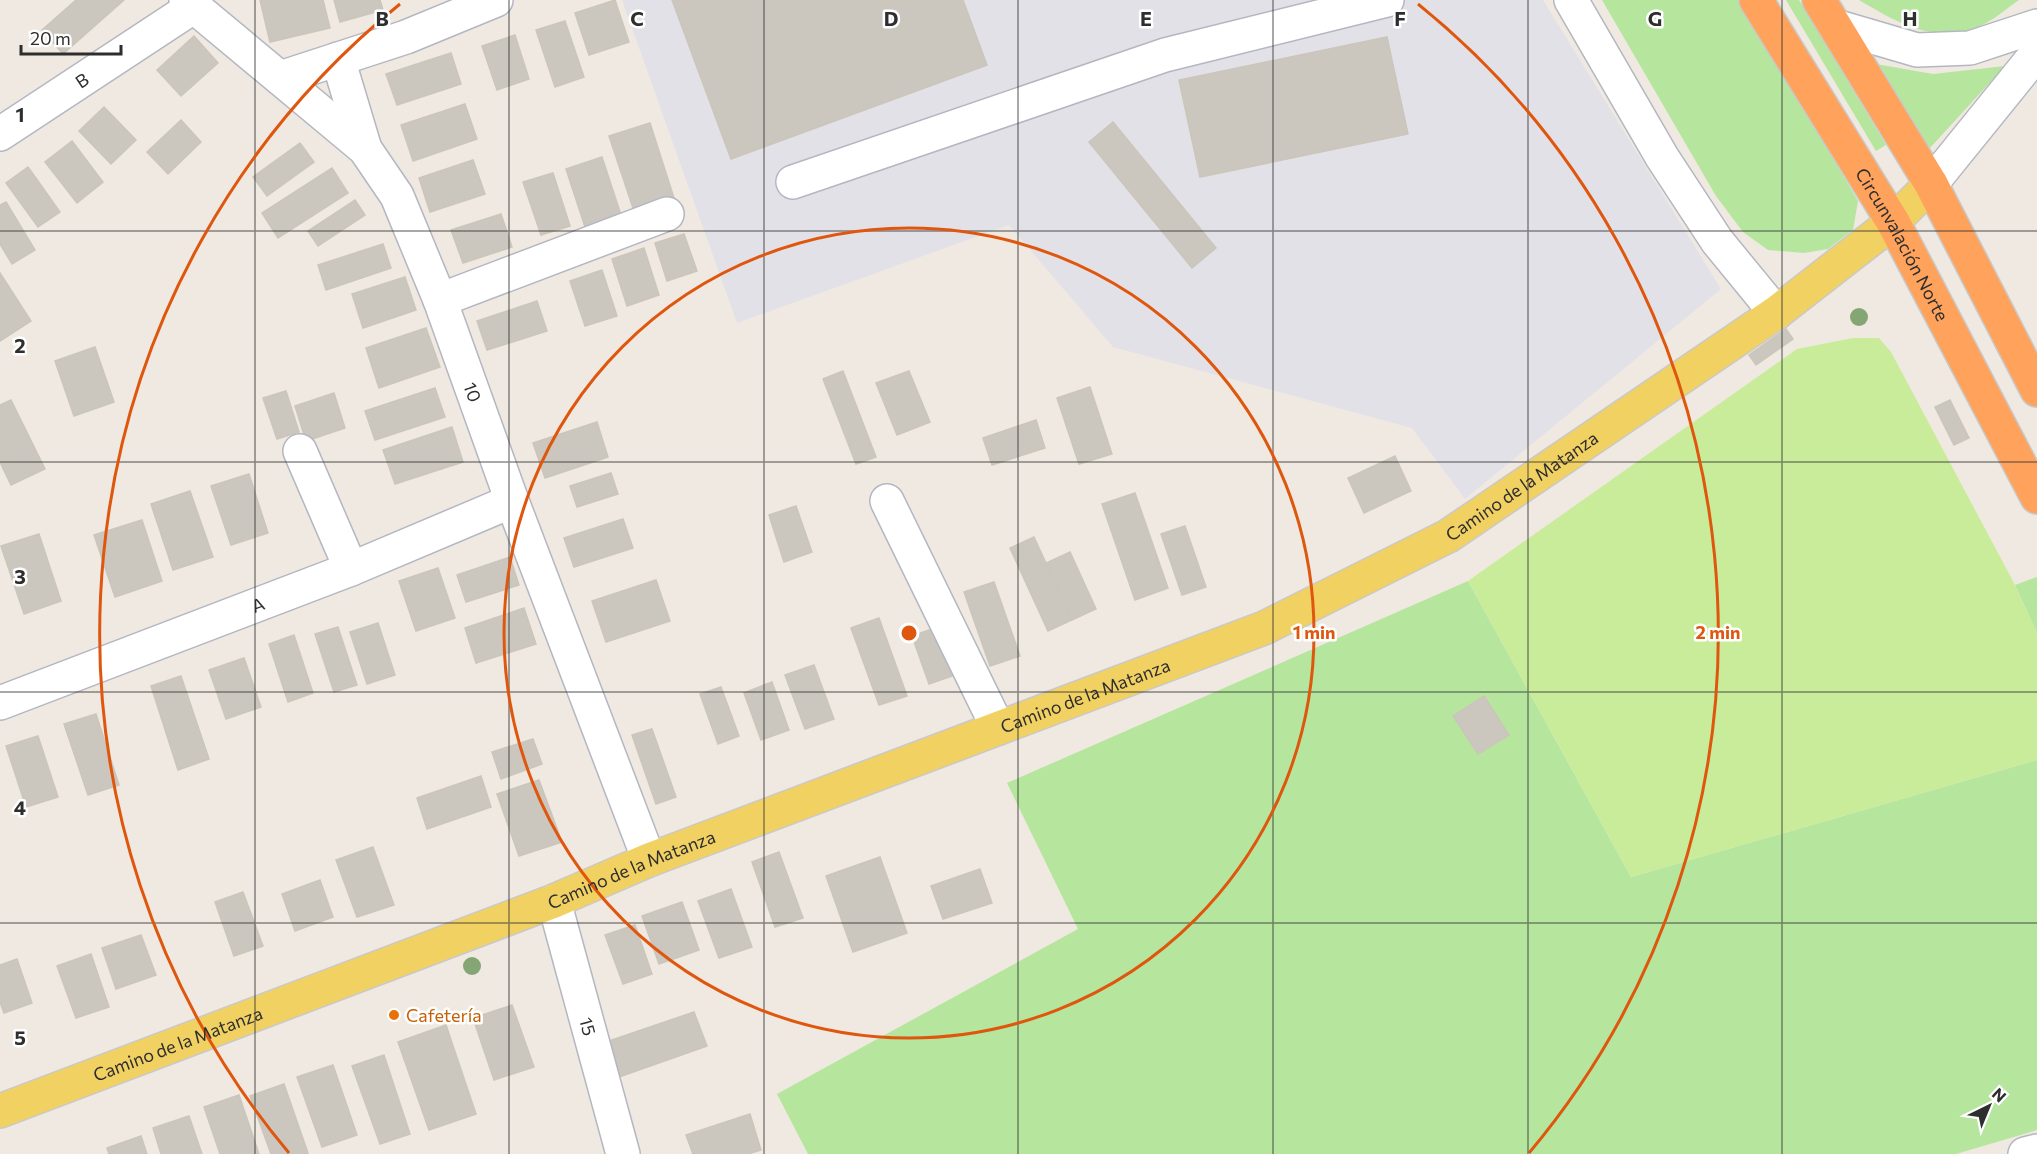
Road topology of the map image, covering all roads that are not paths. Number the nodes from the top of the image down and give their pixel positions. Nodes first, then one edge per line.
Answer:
1 (496, 0) edge
2 (1387, 0) edge
3 (1571, 0) edge
4 (1756, 0) edge
5 (190, 4) edge
6 (1827, 13) edge
7 (2037, 26) edge
8 (2037, 52) edge
9 (338, 59) junction
10 (280, 78) junction
11 (0, 134) edge
12 (365, 149) junction
13 (793, 182) dead end
14 (1931, 184) junction
15 (667, 214) dead end
16 (1893, 222) junction
17 (440, 300) junction
18 (1776, 313) junction
19 (2037, 390) edge
20 (300, 451) dead end
21 (2037, 497) edge
22 (512, 501) junction
23 (887, 501) dead end
24 (351, 569) junction
25 (0, 703) edge
26 (998, 729) junction
27 (649, 860) junction
28 (554, 901) junction
29 (0, 1111) edge
30 (2037, 1151) edge
31 (623, 1154) edge
32 (2025, 1154) edge

1 - 9 street
2 - 13 street
3 - 18 street
4 - 16 highway, Circunvalación Norte
5 - 10 street, 10
5 - 11 street, B
6 - 7 street
6 - 14 highway
8 - 14 street, Camino de la Matanza
9 - 10 street
9 - 12 street
10 - 12 street, 10
12 - 17 street, 10
14 - 16 main road, Camino de la Matanza
14 - 19 highway
15 - 17 street
16 - 18 main road, Camino de la Matanza
16 - 21 highway, Circunvalación Norte
17 - 22 street, 10
18 - 26 main road, Camino de la Matanza
20 - 24 street
22 - 24 street, A
22 - 27 street, 10
23 - 26 street
24 - 25 street, A
26 - 27 main road, Camino de la Matanza
27 - 28 main road, Camino de la Matanza
28 - 29 main road, Camino de la Matanza
28 - 31 street, 15
30 - 32 street

